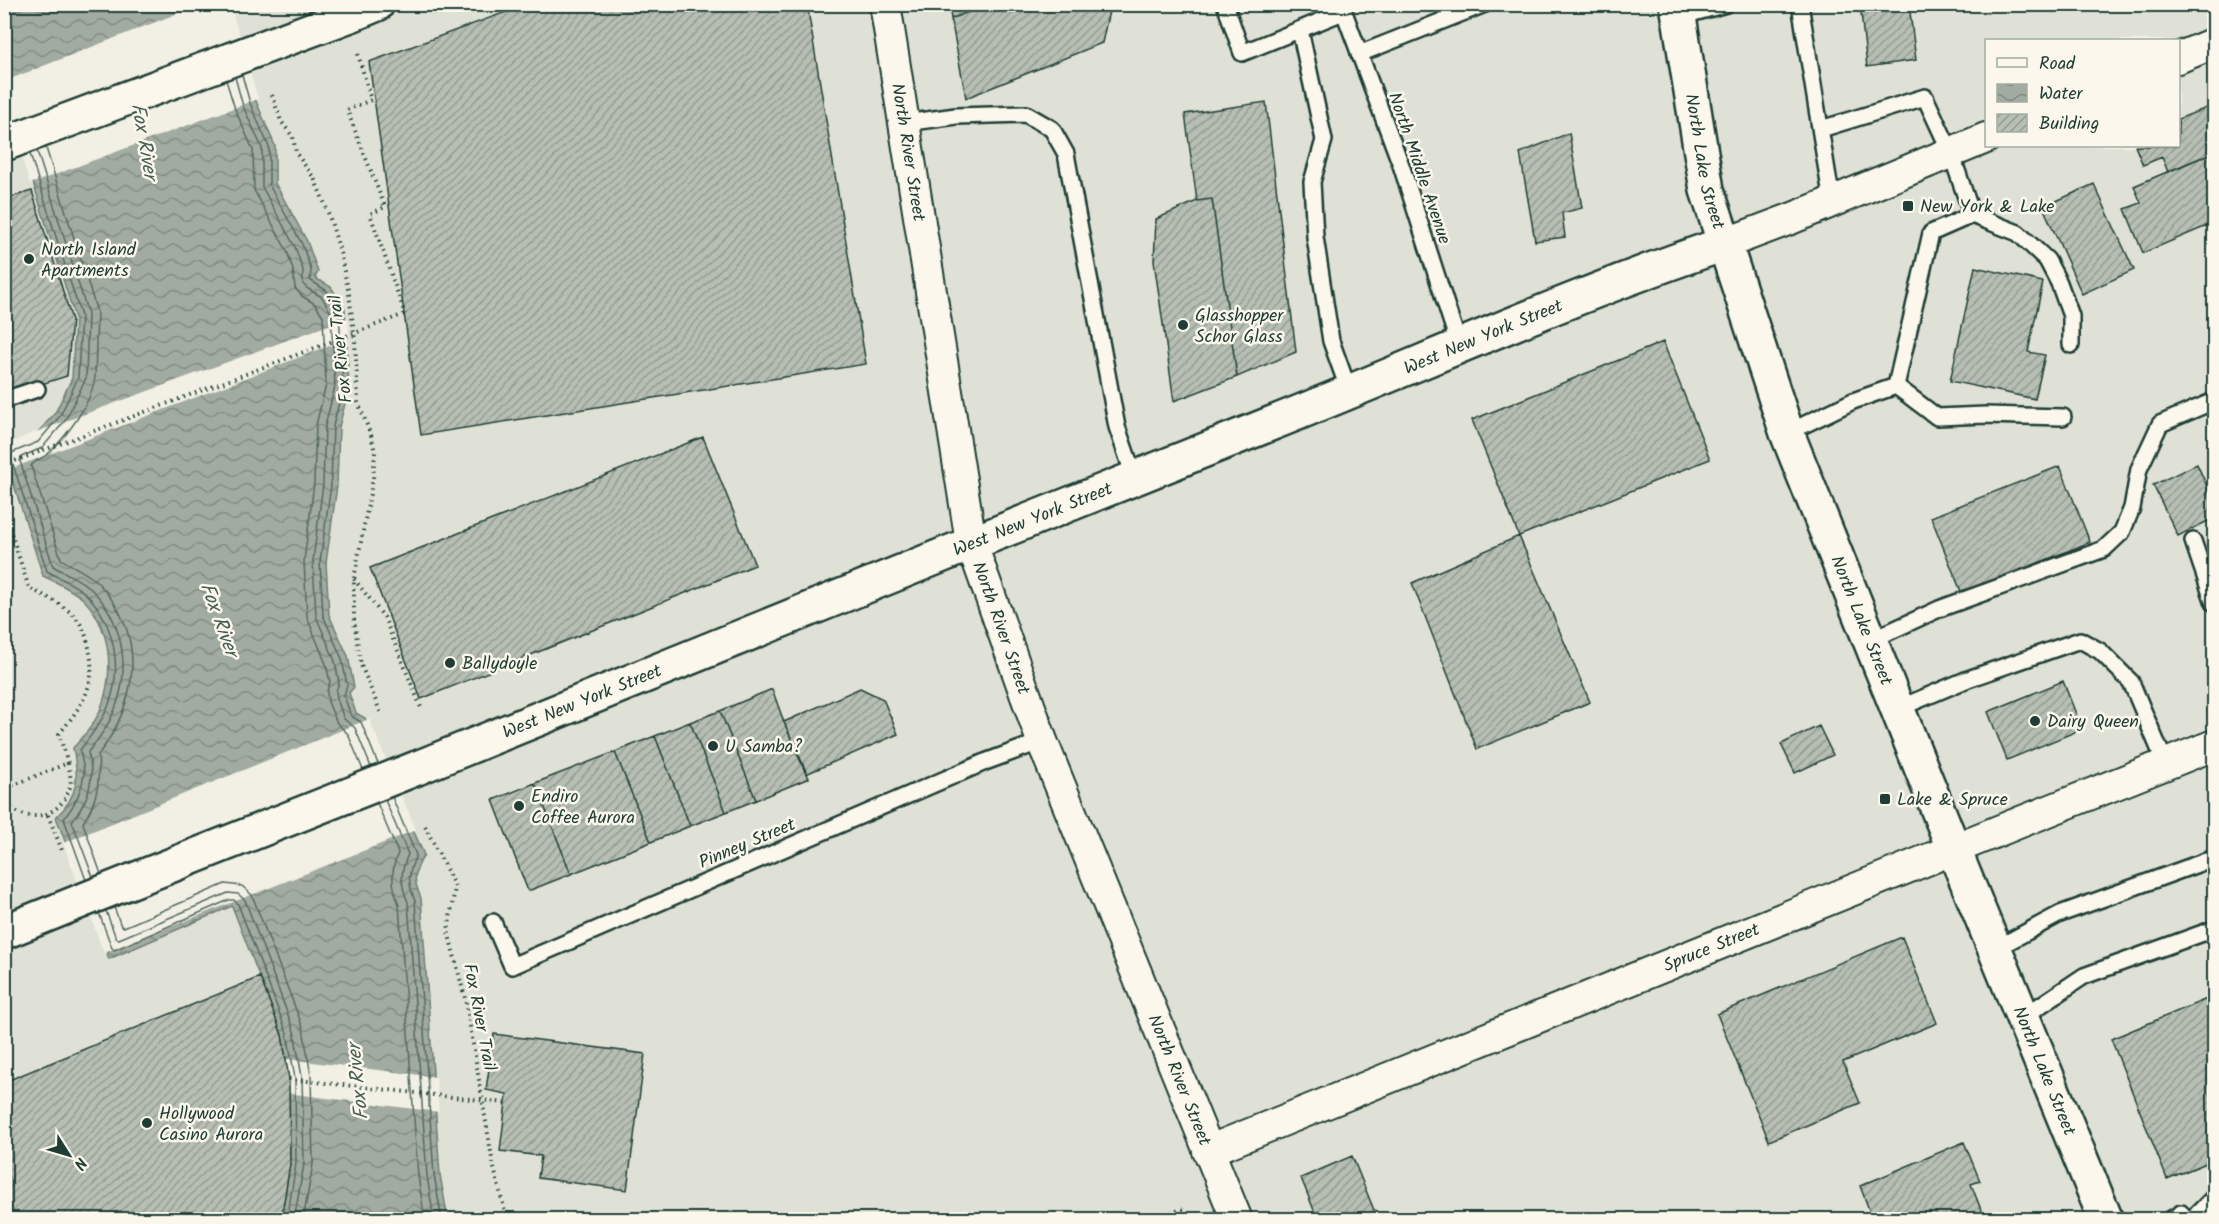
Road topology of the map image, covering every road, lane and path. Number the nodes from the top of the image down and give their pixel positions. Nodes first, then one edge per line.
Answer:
1 (885, 4) edge
2 (1225, 4) edge
3 (1485, 4) edge
4 (1726, 4) edge
5 (1800, 4) edge
6 (1342, 8) edge
7 (365, 9) edge
8 (1678, 11) edge
9 (1300, 30) junction
10 (2214, 43) edge
11 (358, 54) dead end
12 (1359, 54) junction
13 (2180, 57) edge
14 (272, 95) dead end
15 (905, 123) junction
16 (1821, 129) junction
17 (1985, 138) edge
18 (4, 144) edge
19 (1951, 153) junction
20 (1832, 202) junction
21 (1972, 215) junction
22 (1724, 244) junction
23 (355, 333) junction
24 (1459, 345) junction
25 (2071, 345) dead end
26 (1896, 386) junction
27 (37, 389) dead end
28 (1349, 391) junction
29 (4, 400) edge
30 (2214, 401) edge
31 (2063, 417) dead end
32 (1787, 433) junction
33 (4, 465) edge
34 (1135, 479) junction
35 (4, 511) edge
36 (2193, 541) dead end
37 (971, 542) junction
38 (354, 579) junction
39 (2214, 603) edge
40 (1869, 641) junction
41 (1897, 709) junction
42 (422, 710) dead end
43 (382, 716) dead end
44 (1042, 741) junction
45 (2214, 745) edge
46 (68, 763) junction
47 (2166, 765) junction
48 (4, 789) edge
49 (4, 799) edge
50 (48, 815) junction
51 (425, 826) dead end
52 (1954, 850) junction
53 (63, 854) dead end
54 (2214, 858) edge
55 (493, 922) dead end
56 (2214, 929) edge
57 (4, 932) edge
58 (1995, 949) junction
59 (2023, 1017) junction
60 (289, 1079) dead end
61 (507, 1103) dead end
62 (1208, 1150) junction
63 (2214, 1197) edge
64 (1185, 1209) dead end
65 (507, 1220) edge
66 (1154, 1220) edge
67 (1237, 1220) edge
68 (2106, 1220) edge
69 (2170, 1220) edge
70 (2189, 1220) edge

1 - 15 street, North River Street
2 - 9 lane
3 - 12 lane
4 - 8 lane
5 - 16 lane
6 - 9 lane
6 - 12 lane, North Middle Avenue
7 - 18 main road, bridge
8 - 22 main road, North Lake Street
9 - 28 lane
10 - 13 street
11 - 23 path, bridge
12 - 24 lane, North Middle Avenue
14 - 23 path, Fox River Trail
15 - 34 lane
15 - 37 street, North River Street
16 - 19 lane
16 - 20 lane
17 - 19 street, West New York Street
19 - 20 street, West New York Street
19 - 21 lane
20 - 22 street, West New York Street
21 - 25 lane
21 - 26 lane
22 - 24 main road, West New York Street
22 - 32 main road, North Lake Street
23 - 33 path, bridge
23 - 38 path, Fox River Trail
24 - 28 main road, West New York Street
26 - 31 lane
26 - 32 lane
27 - 29 lane
28 - 34 main road, West New York Street
30 - 40 lane
32 - 40 main road, North Lake Street
34 - 37 main road, West New York Street
35 - 46 path
36 - 39 lane
37 - 44 street, North River Street
37 - 57 main road, West New York Street, bridge
38 - 42 path
38 - 43 path, Fox River Trail
40 - 41 main road, North Lake Street
41 - 47 lane
41 - 52 main road, North Lake Street
44 - 55 lane, Pinney Street
44 - 62 street, North River Street
45 - 47 street, Spruce Street
46 - 48 path
46 - 50 path
47 - 52 street, Spruce Street
49 - 50 path
50 - 53 path
51 - 65 path, Fox River Trail
52 - 58 main road, North Lake Street
52 - 62 street, Spruce Street
54 - 58 lane
56 - 59 lane
58 - 59 main road, North Lake Street
59 - 68 main road, North Lake Street
60 - 61 path, bridge
62 - 67 street, North River Street
63 - 70 lane
64 - 66 path
69 - 70 lane

